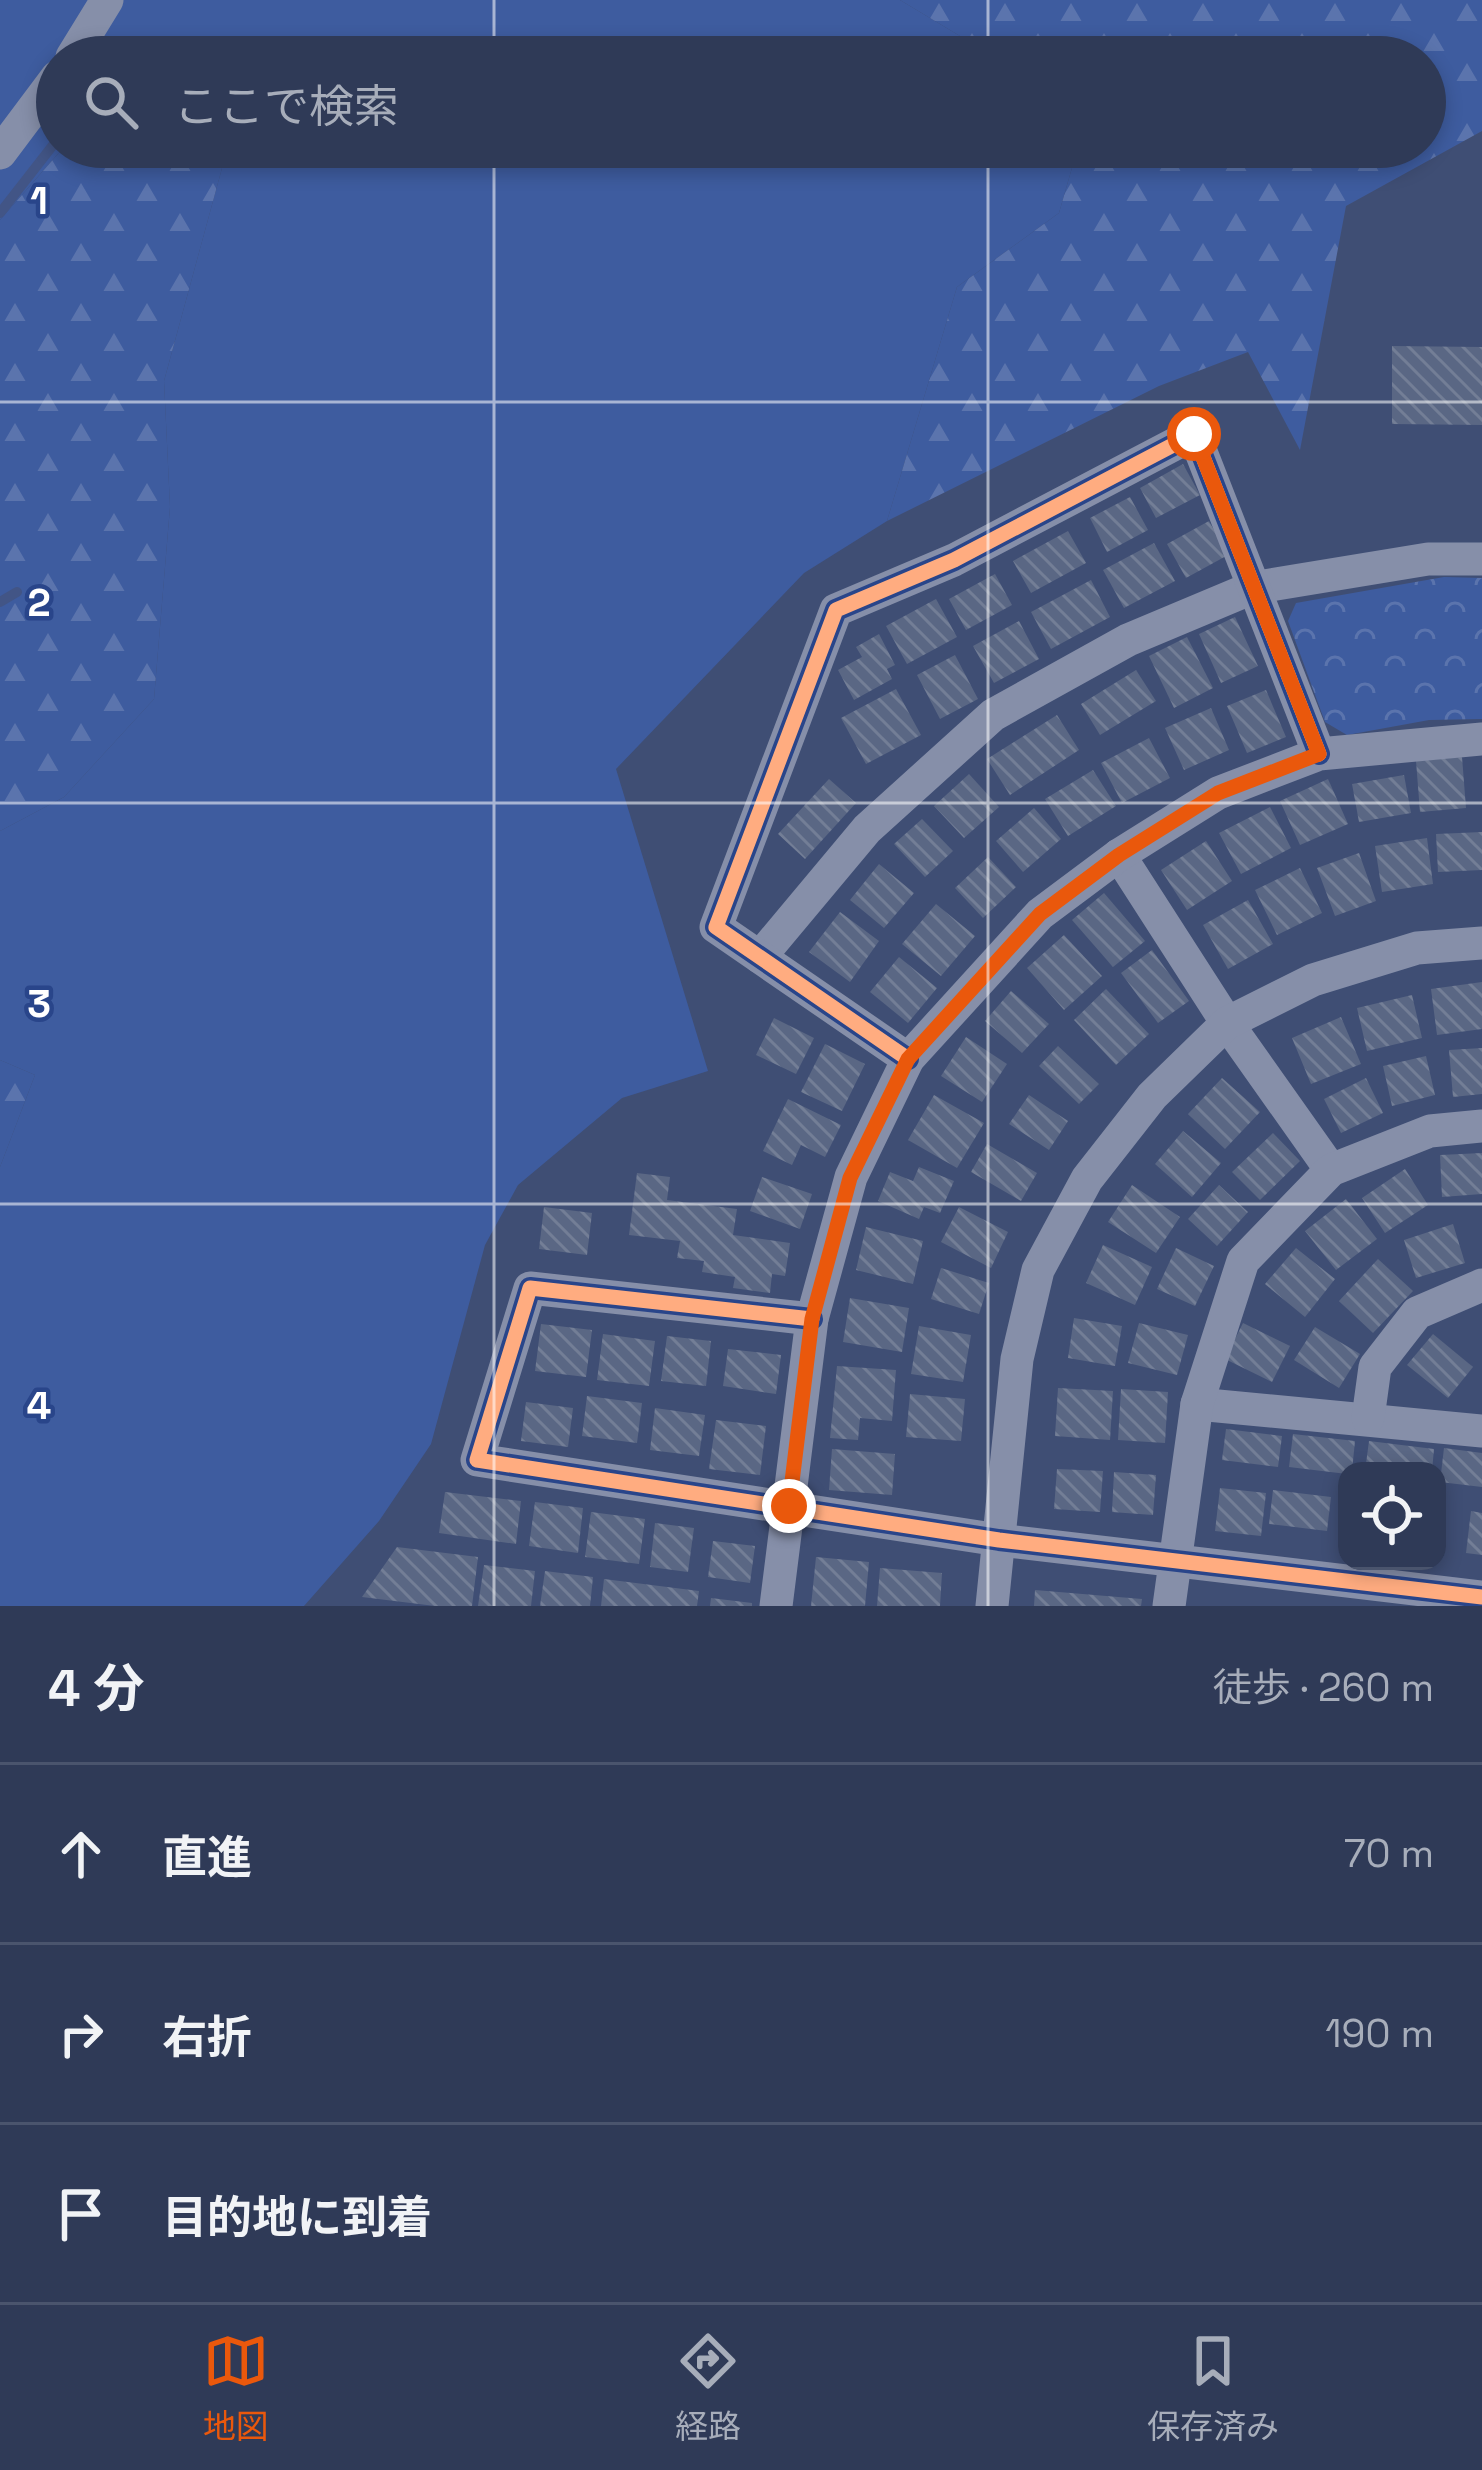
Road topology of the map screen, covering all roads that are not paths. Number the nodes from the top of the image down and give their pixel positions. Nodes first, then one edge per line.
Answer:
1 (107, 0) edge
2 (84, 36) edge
3 (36, 105) edge
4 (0, 153) edge
5 (1482, 559) edge
6 (1252, 588) junction
7 (1482, 739) edge
8 (1319, 754) junction
9 (1119, 855) junction
10 (1482, 944) edge
11 (760, 957) junction
12 (1227, 1023) junction
13 (908, 1059) junction
14 (1482, 1126) edge
15 (1331, 1170) junction
16 (1482, 1285) edge
17 (812, 1319) junction
18 (1197, 1404) junction
19 (1368, 1418) junction
20 (1482, 1431) edge
21 (789, 1506) junction
22 (999, 1540) junction
23 (1173, 1563) junction
24 (1482, 1597) edge
25 (776, 1606) edge
26 (992, 1606) edge
27 (1169, 1606) edge

1 - 2 street
3 - 4 street
5 - 6 street
6 - 8 street
6 - 11 street
6 - 11 street
7 - 8 street
8 - 9 street
9 - 12 street
9 - 13 street
10 - 12 street
11 - 13 street
12 - 15 street
12 - 22 street
13 - 17 street
14 - 15 street
15 - 18 street
16 - 19 street
17 - 21 street
17 - 21 street
18 - 19 street
18 - 23 street
19 - 20 street
21 - 22 street
21 - 25 street
22 - 23 street
22 - 26 street
23 - 24 street
23 - 27 street

